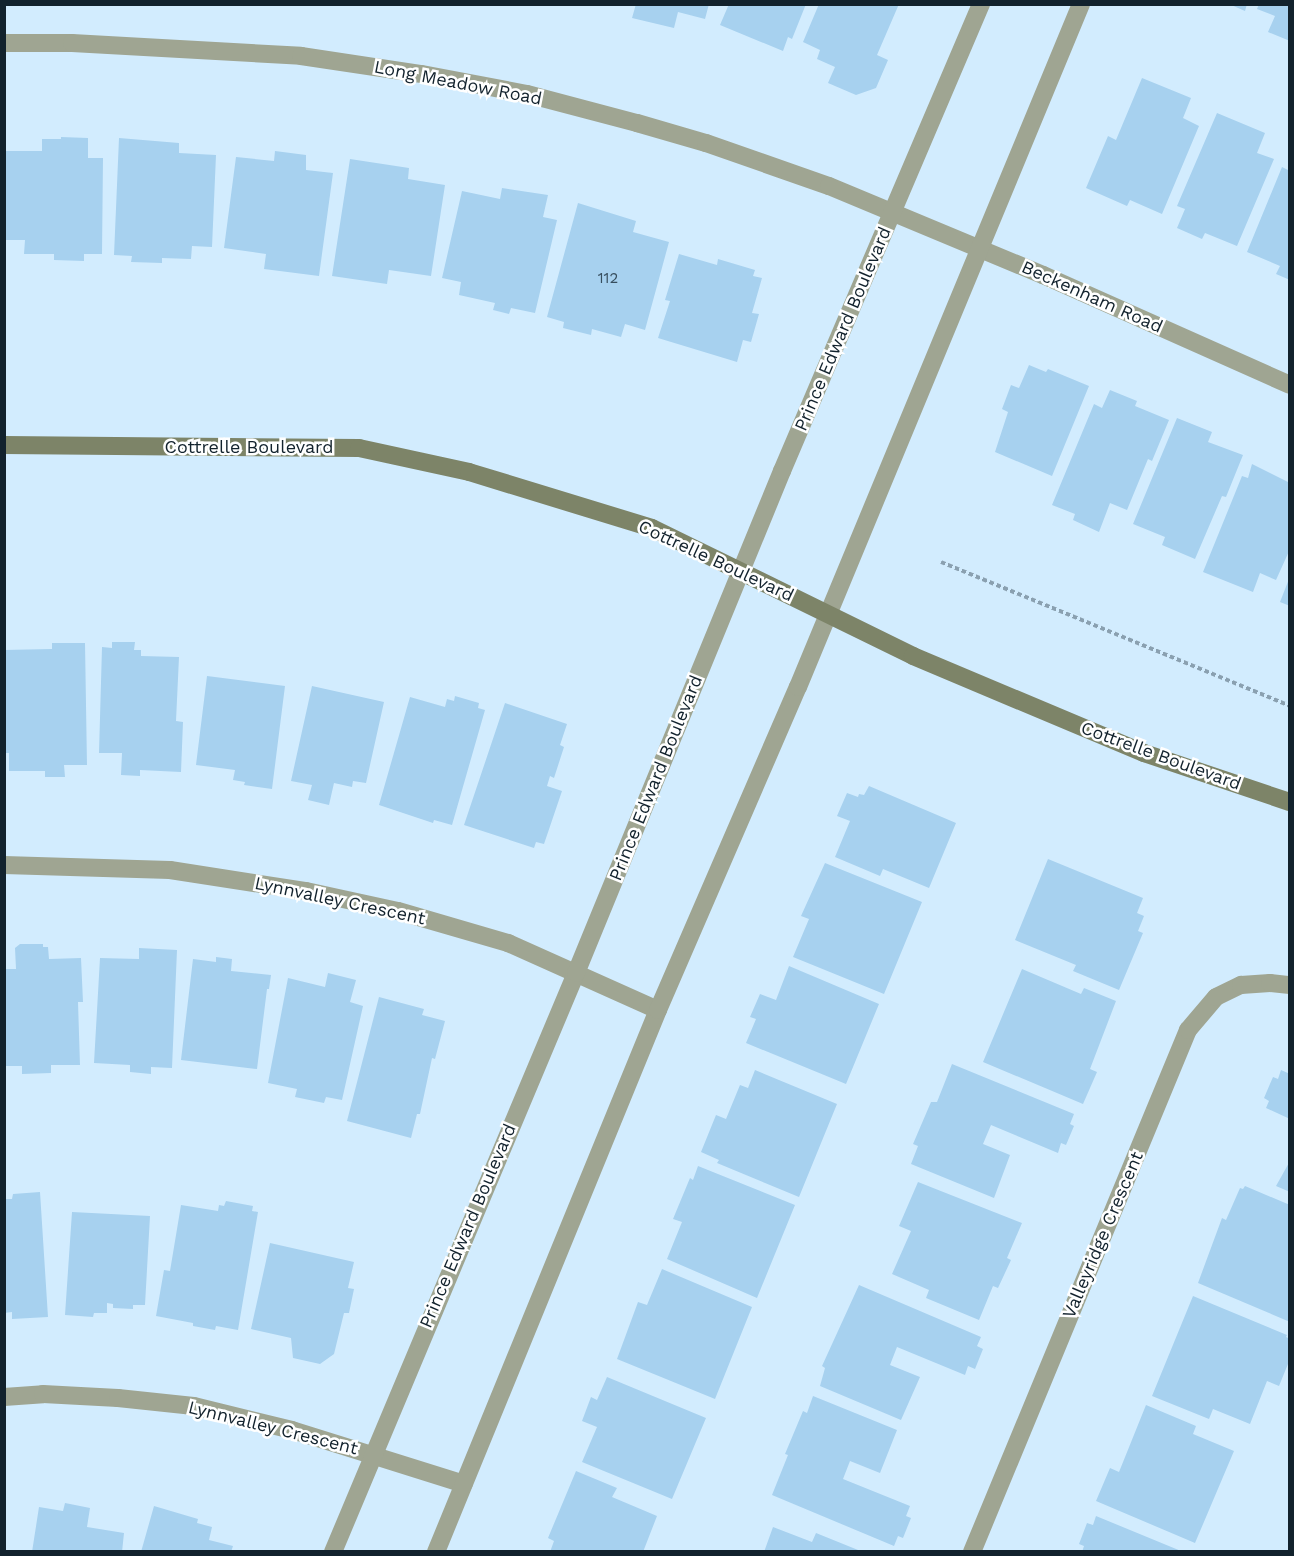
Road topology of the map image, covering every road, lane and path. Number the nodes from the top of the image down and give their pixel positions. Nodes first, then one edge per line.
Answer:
1 (981, 4) edge
2 (1081, 4) edge
3 (4, 43) edge
4 (894, 213) junction
5 (978, 248) junction
6 (1290, 385) edge
7 (4, 445) edge
8 (941, 562) dead end
9 (741, 572) junction
10 (828, 614) junction
11 (1290, 706) edge
12 (1290, 802) edge
13 (4, 865) edge
14 (576, 973) junction
15 (1290, 985) edge
16 (658, 1010) junction
17 (4, 1397) edge
18 (372, 1453) junction
19 (464, 1484) junction
20 (333, 1551) edge
21 (436, 1551) edge
22 (972, 1551) edge

1 - 4 street, Prince Edward Boulevard
2 - 5 street
3 - 4 street, Long Meadow Road
4 - 5 street, Beckenham Road
4 - 9 street, Prince Edward Boulevard
5 - 6 street, Beckenham Road
5 - 10 street
7 - 9 main road, Cottrelle Boulevard
8 - 11 path
9 - 10 main road, Cottrelle Boulevard
9 - 14 street, Prince Edward Boulevard
10 - 12 main road, Cottrelle Boulevard
10 - 16 street
13 - 14 street, Lynnvalley Crescent
14 - 16 street, Lynnvalley Crescent
14 - 18 street, Prince Edward Boulevard
15 - 22 street, Valleyridge Crescent
16 - 19 street
17 - 18 street, Lynnvalley Crescent
18 - 19 street, Lynnvalley Crescent
18 - 20 street, Prince Edward Boulevard
19 - 21 street

